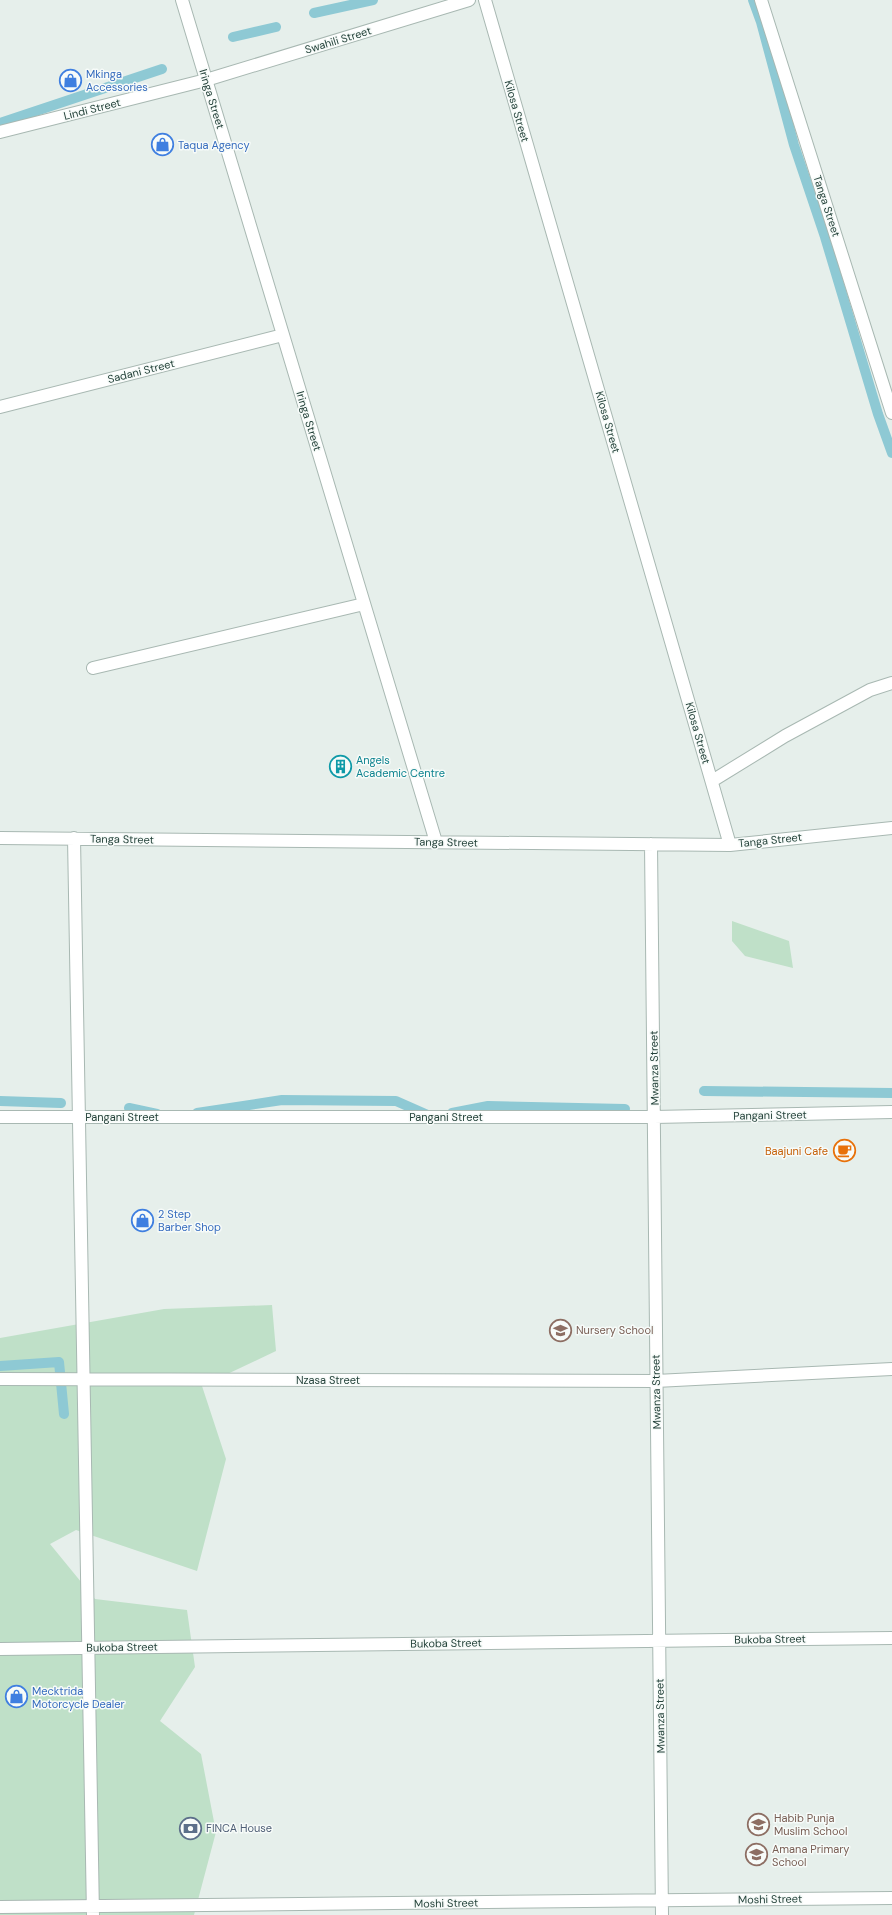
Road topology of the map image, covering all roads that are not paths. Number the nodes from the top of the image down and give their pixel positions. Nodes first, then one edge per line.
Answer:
1 (182, 0) edge
2 (469, 0) edge
3 (485, 0) edge
4 (761, 0) edge
5 (206, 80) junction
6 (0, 132) edge
7 (283, 335) junction
8 (0, 407) edge
9 (892, 413) edge
10 (364, 604) junction
11 (93, 668) dead end
12 (892, 683) edge
13 (712, 781) junction
14 (892, 828) edge
15 (0, 838) edge
16 (74, 838) junction
17 (436, 842) junction
18 (651, 844) junction
19 (730, 845) junction
20 (892, 1112) edge
21 (0, 1117) edge
22 (79, 1117) junction
23 (654, 1117) junction
24 (892, 1369) edge
25 (0, 1379) edge
26 (83, 1379) junction
27 (656, 1381) junction
28 (892, 1638) edge
29 (659, 1641) junction
30 (88, 1648) junction
31 (0, 1649) edge
32 (892, 1898) edge
33 (662, 1900) junction
34 (0, 1907) edge
35 (93, 1911) edge
36 (662, 1915) edge

1 - 5 street, Iringa Street
2 - 5 street, Swahili Street
3 - 13 street, Kilosa Street
4 - 9 street, Tanga Street
5 - 6 street, Lindi Street
5 - 7 street, Iringa Street
7 - 8 street, Sadani Street
7 - 10 street, Iringa Street
10 - 11 street
10 - 17 street, Iringa Street
12 - 13 street
13 - 19 street, Kilosa Street
14 - 19 street, Tanga Street
15 - 16 street, Tanga Street
16 - 17 street, Tanga Street
16 - 22 street
17 - 18 street, Tanga Street
18 - 19 street, Tanga Street
18 - 23 street, Mwanza Street
20 - 23 street, Pangani Street
21 - 22 street, Pangani Street
22 - 23 street, Pangani Street
22 - 26 street
23 - 27 street, Mwanza Street
24 - 27 street
25 - 26 street, Nzasa Street
26 - 27 street, Nzasa Street
26 - 30 street
27 - 29 street, Mwanza Street
28 - 29 street, Bukoba Street
29 - 30 street, Bukoba Street
29 - 33 street, Mwanza Street
30 - 31 street, Bukoba Street
30 - 35 street
32 - 33 street, Moshi Street
33 - 35 street, Moshi Street
33 - 36 street, Mwanza Street
34 - 35 street, Moshi Street

